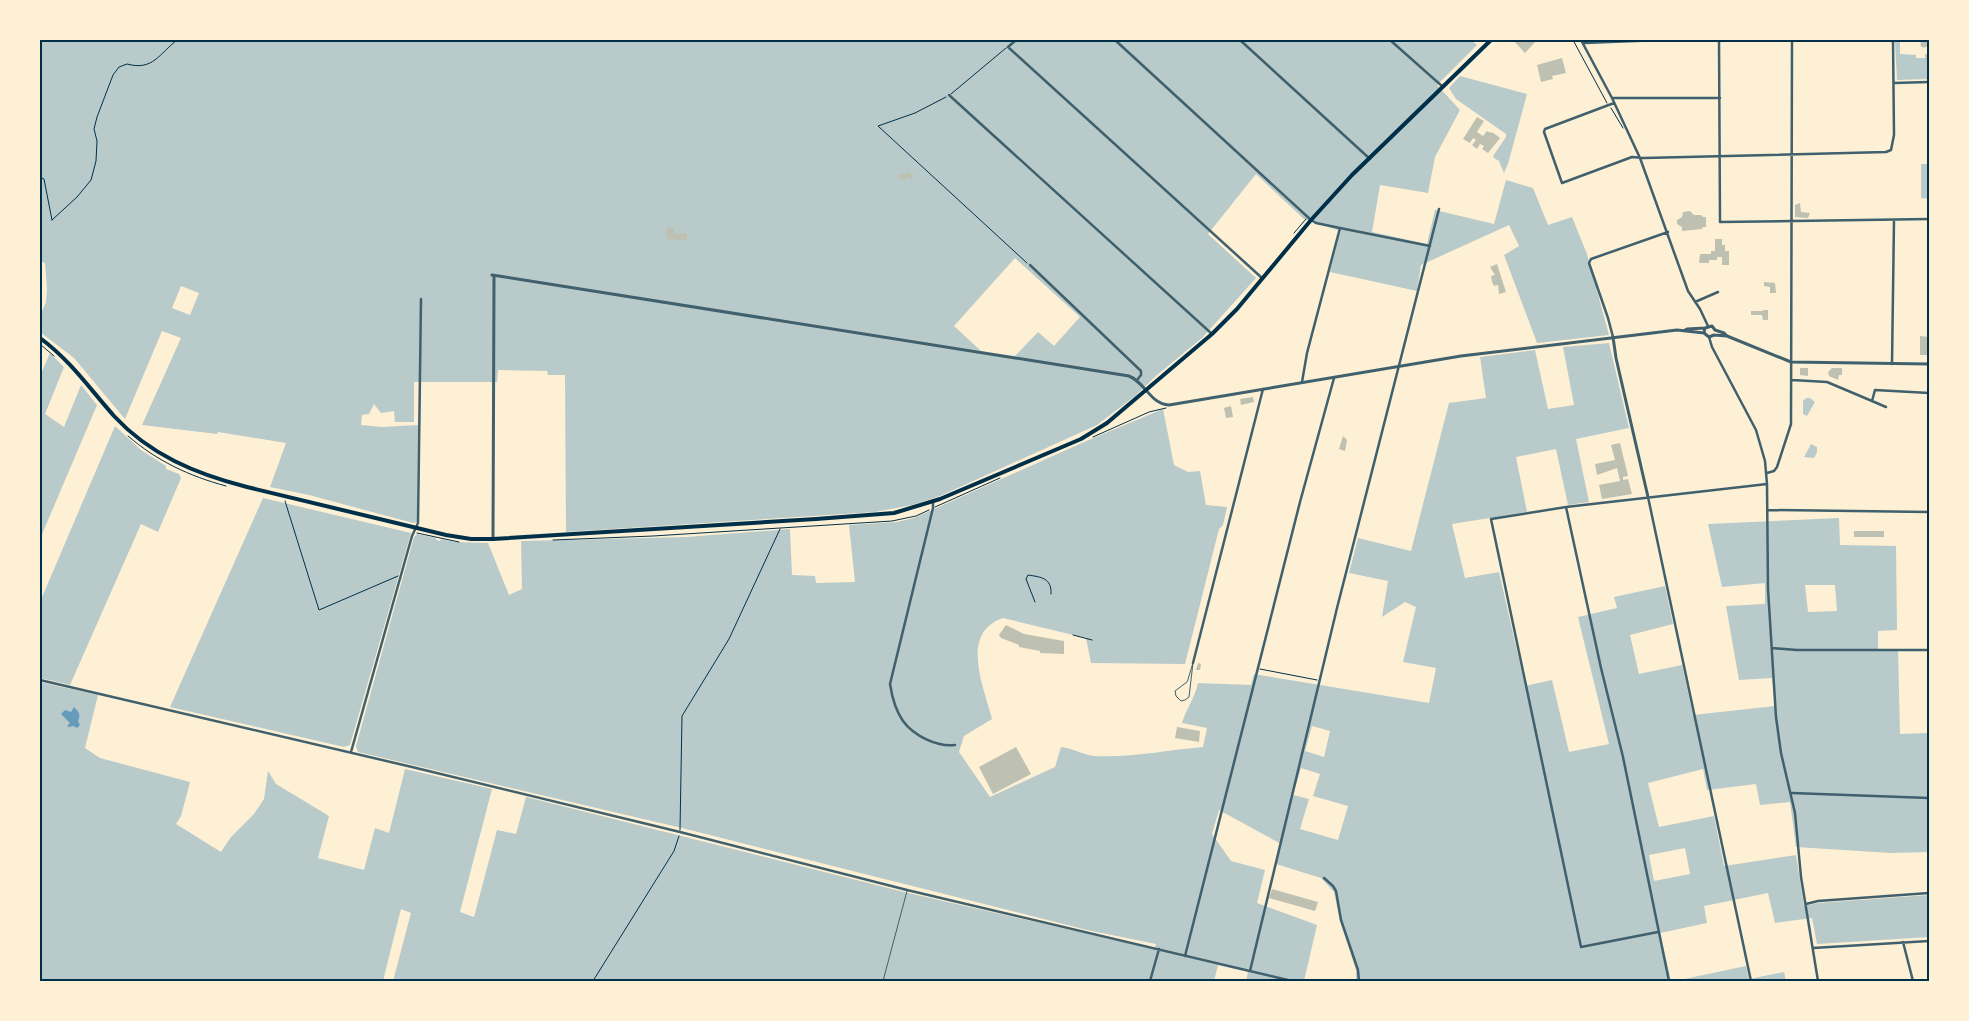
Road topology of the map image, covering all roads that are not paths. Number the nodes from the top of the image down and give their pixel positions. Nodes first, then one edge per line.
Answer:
1 (1016, 40) edge
2 (1115, 40) edge
3 (1240, 40) edge
4 (1390, 40) edge
5 (1491, 40) edge
6 (1662, 40) edge
7 (1719, 40) edge
8 (1792, 40) edge
9 (1893, 40) edge
10 (1582, 41) edge
11 (1929, 82) edge
12 (1894, 83) junction
13 (1443, 87) junction
14 (949, 95) road end
15 (1612, 98) junction
16 (1720, 98) junction
17 (1614, 103) junction
18 (1792, 155) junction
19 (1720, 156) junction
20 (1640, 158) junction
21 (1370, 159) junction
22 (1439, 209) dead end
23 (1929, 219) edge
24 (1311, 220) junction
25 (1894, 220) junction
26 (1792, 221) junction
27 (1340, 228) junction
28 (1668, 232) junction
29 (1430, 246) junction
30 (1030, 265) road end
31 (1262, 278) junction
32 (1718, 292) dead end
33 (421, 298) dead end
34 (1695, 302) junction
35 (1706, 327) junction
36 (1685, 330) junction
37 (1715, 330) junction
38 (1704, 333) junction
39 (1212, 334) junction
40 (1712, 336) junction
41 (1727, 336) junction
42 (1613, 337) junction
43 (40, 338) edge
44 (1791, 362) junction
45 (1892, 364) junction
46 (1929, 364) edge
47 (1399, 366) junction
48 (1334, 376) junction
49 (1137, 380) junction
50 (1792, 380) junction
51 (1302, 382) junction
52 (1263, 389) junction
53 (1146, 391) junction
54 (1929, 393) edge
55 (1872, 401) junction
56 (1886, 407) dead end
57 (1767, 473) junction
58 (1767, 484) junction
59 (1648, 497) junction
60 (933, 501) junction
61 (1566, 507) junction
62 (1767, 510) junction
63 (1929, 512) edge
64 (415, 530) junction
65 (493, 539) junction
66 (1772, 648) junction
67 (1929, 650) edge
68 (1194, 663) junction
69 (40, 680) edge
70 (955, 745) dead end
71 (351, 752) junction
72 (1792, 794) junction
73 (1929, 798) edge
74 (1324, 878) dead end
75 (907, 890) junction
76 (1929, 893) edge
77 (1806, 904) junction
78 (1658, 932) junction
79 (1929, 941) edge
80 (1903, 942) junction
81 (1159, 948) junction
82 (1813, 948) junction
83 (1185, 956) junction
84 (1250, 971) junction
85 (883, 981) edge
86 (1150, 981) edge
87 (1292, 981) edge
88 (1359, 981) edge
89 (1669, 981) edge
90 (1751, 981) edge
91 (1818, 981) edge
92 (1913, 981) edge

1 - 31 street
2 - 24 street
3 - 21 street
4 - 13 street
5 - 13 main road
6 - 10 street
7 - 16 street
8 - 18 street
9 - 12 street
10 - 15 street
11 - 12 street
12 - 18 street
13 - 21 main road
14 - 39 street
15 - 16 street
15 - 17 street
16 - 19 street
17 - 20 street
17 - 20 street
18 - 19 street
18 - 26 street
19 - 20 street
19 - 26 street
20 - 28 street
21 - 24 main road
22 - 29 street
23 - 25 street
24 - 27 street
24 - 31 main road
25 - 26 street
25 - 45 street
26 - 44 street
27 - 29 street
27 - 51 street
28 - 34 street
28 - 42 street
29 - 47 street
30 - 49 street
31 - 39 main road
32 - 34 street
33 - 64 street
34 - 35 street
35 - 36 street
35 - 37 street
35 - 38 street
36 - 38 street
36 - 42 street
37 - 40 street
37 - 41 street
38 - 40 street
39 - 53 main road
40 - 41 street
40 - 57 street
41 - 44 street
42 - 47 street
42 - 59 street
43 - 64 main road
44 - 45 street
44 - 50 street
45 - 46 street
47 - 48 street
47 - 84 street
48 - 51 street
48 - 83 street
49 - 53 street
49 - 65 street
50 - 55 street
50 - 57 street
51 - 52 street
52 - 53 street
52 - 68 street
53 - 60 main road
54 - 55 street
55 - 56 street
57 - 58 street
58 - 59 street
58 - 62 street
59 - 61 street
59 - 90 street
60 - 65 main road
60 - 70 street
61 - 78 street
61 - 78 street
62 - 63 street
62 - 66 street
64 - 65 main road
64 - 71 street
66 - 67 street
66 - 72 street
68 - 68 lane
69 - 71 street
71 - 75 street
72 - 73 street
72 - 77 street
74 - 88 street
75 - 81 street
75 - 85 lane
76 - 77 street
77 - 82 street
78 - 89 street
79 - 80 street
80 - 82 street
80 - 92 street
81 - 83 street
81 - 86 street
82 - 91 street
83 - 84 street
84 - 87 street

